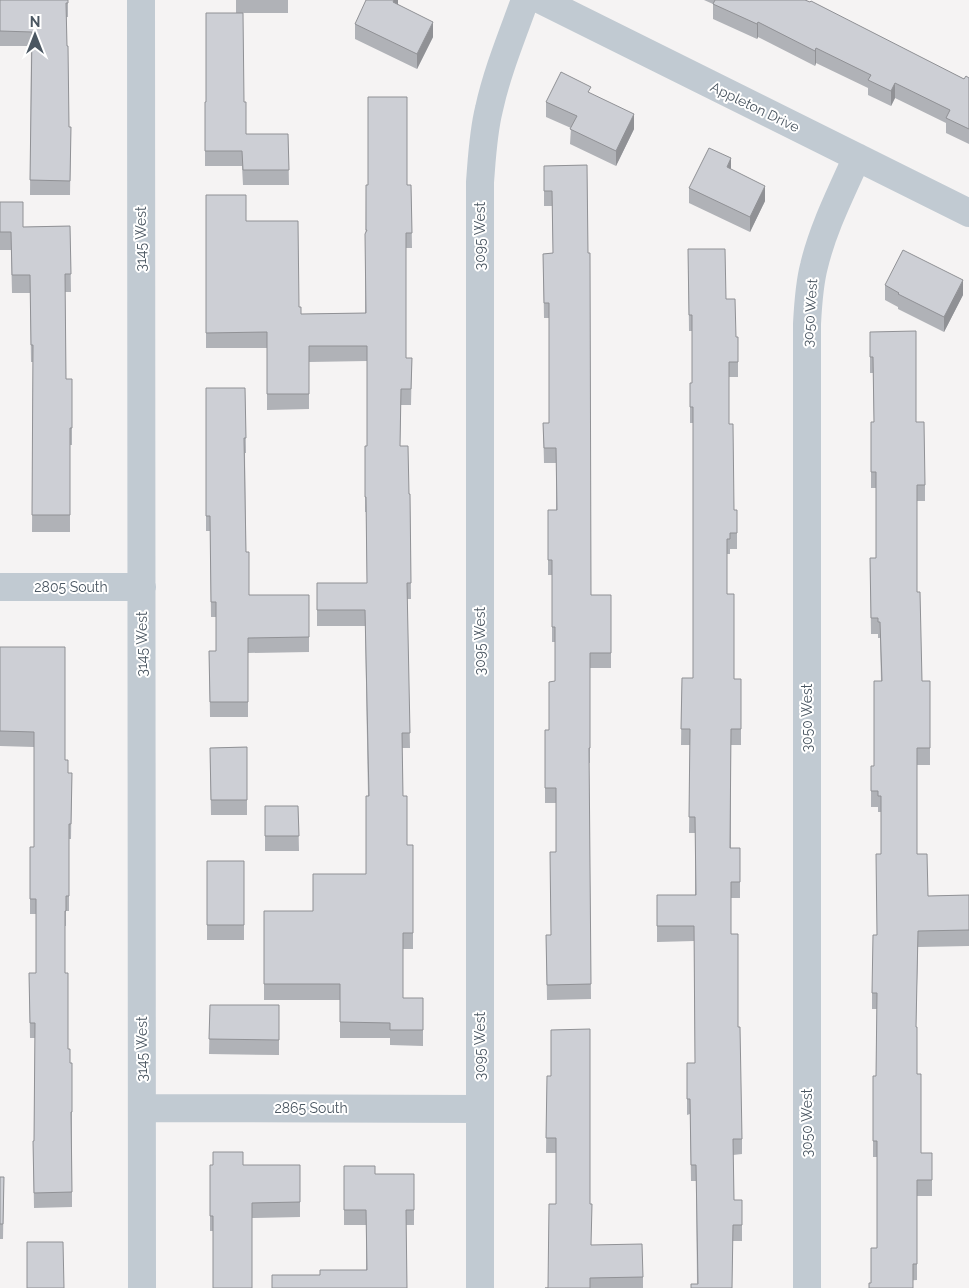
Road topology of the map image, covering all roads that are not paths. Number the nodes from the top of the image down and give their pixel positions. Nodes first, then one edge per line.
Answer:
1 (141, 0) edge
2 (525, 0) edge
3 (541, 0) edge
4 (857, 157) junction
5 (969, 213) edge
6 (0, 587) edge
7 (142, 587) junction
8 (142, 1108) junction
9 (480, 1109) junction
10 (142, 1288) edge
11 (480, 1288) edge
12 (807, 1288) edge

1 - 7 street, 3145 West
2 - 9 street, 3095 West
3 - 4 street, Appleton Drive
4 - 5 street, Appleton Drive
4 - 12 street, 3050 West
6 - 7 street, 2805 South
7 - 8 street, 3145 West
8 - 9 street, 2865 South
8 - 10 street, 3145 West
9 - 11 street, 3095 West

